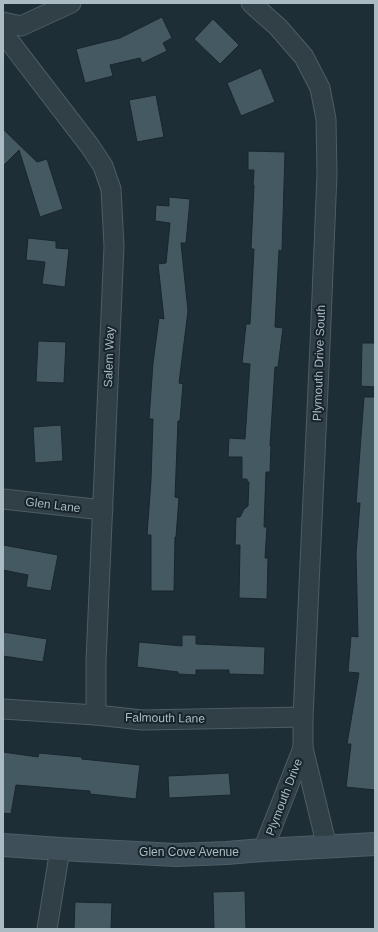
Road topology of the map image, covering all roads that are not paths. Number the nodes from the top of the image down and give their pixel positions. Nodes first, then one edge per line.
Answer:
1 (71, 3) edge
2 (251, 3) edge
3 (3, 22) edge
4 (3, 33) edge
5 (3, 498) edge
6 (102, 510) junction
7 (3, 709) edge
8 (96, 716) junction
9 (303, 717) junction
10 (302, 748) junction
11 (375, 844) edge
12 (3, 845) edge
13 (327, 847) junction
14 (60, 849) junction
15 (263, 850) junction
16 (47, 929) edge

1 - 3 street
2 - 9 street, Plymouth Drive South
4 - 6 street, Salem Way
5 - 6 street, Glen Lane
6 - 8 street, Salem Way
7 - 8 street, Falmouth Lane
8 - 9 street, Falmouth Lane
9 - 10 street, Plymouth Drive South
10 - 13 street, Plymouth Drive
10 - 15 street, Plymouth Drive
11 - 13 main road, Glen Cove Avenue
12 - 14 main road, Glen Cove Avenue
13 - 15 main road, Glen Cove Avenue
14 - 15 main road, Glen Cove Avenue
14 - 16 street

